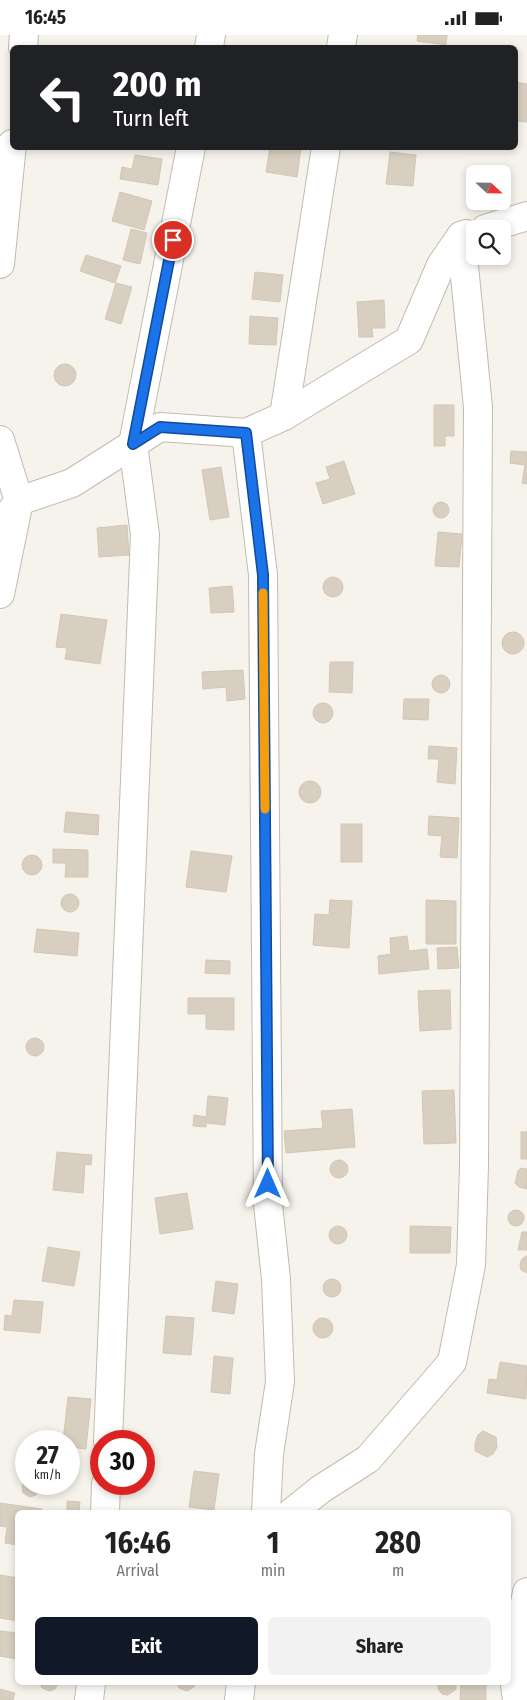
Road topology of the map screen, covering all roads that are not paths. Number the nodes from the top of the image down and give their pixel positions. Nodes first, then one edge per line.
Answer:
1 (11, 150) edge
2 (191, 150) edge
3 (326, 150) edge
4 (527, 216) edge
5 (511, 221) edge
6 (466, 239) edge
7 (0, 264) edge
8 (474, 265) edge
9 (284, 415) junction
10 (246, 433) junction
11 (0, 440) edge
12 (133, 444) junction
13 (19, 501) junction
14 (0, 526) edge
15 (0, 593) edge
16 (108, 1430) edge
17 (106, 1495) edge
18 (105, 1510) edge
19 (266, 1510) edge
20 (295, 1510) edge
21 (527, 1592) edge
22 (91, 1685) edge
23 (241, 1685) edge
24 (89, 1700) edge
25 (239, 1700) edge
26 (516, 1700) edge

1 - 7 street
2 - 12 street
3 - 9 street
4 - 5 street
6 - 9 street
8 - 20 street
9 - 10 street
10 - 12 street
10 - 19 street
11 - 13 street
12 - 13 street
12 - 16 street
13 - 14 street
13 - 15 street
17 - 18 street
21 - 26 street
22 - 24 street
23 - 25 street

